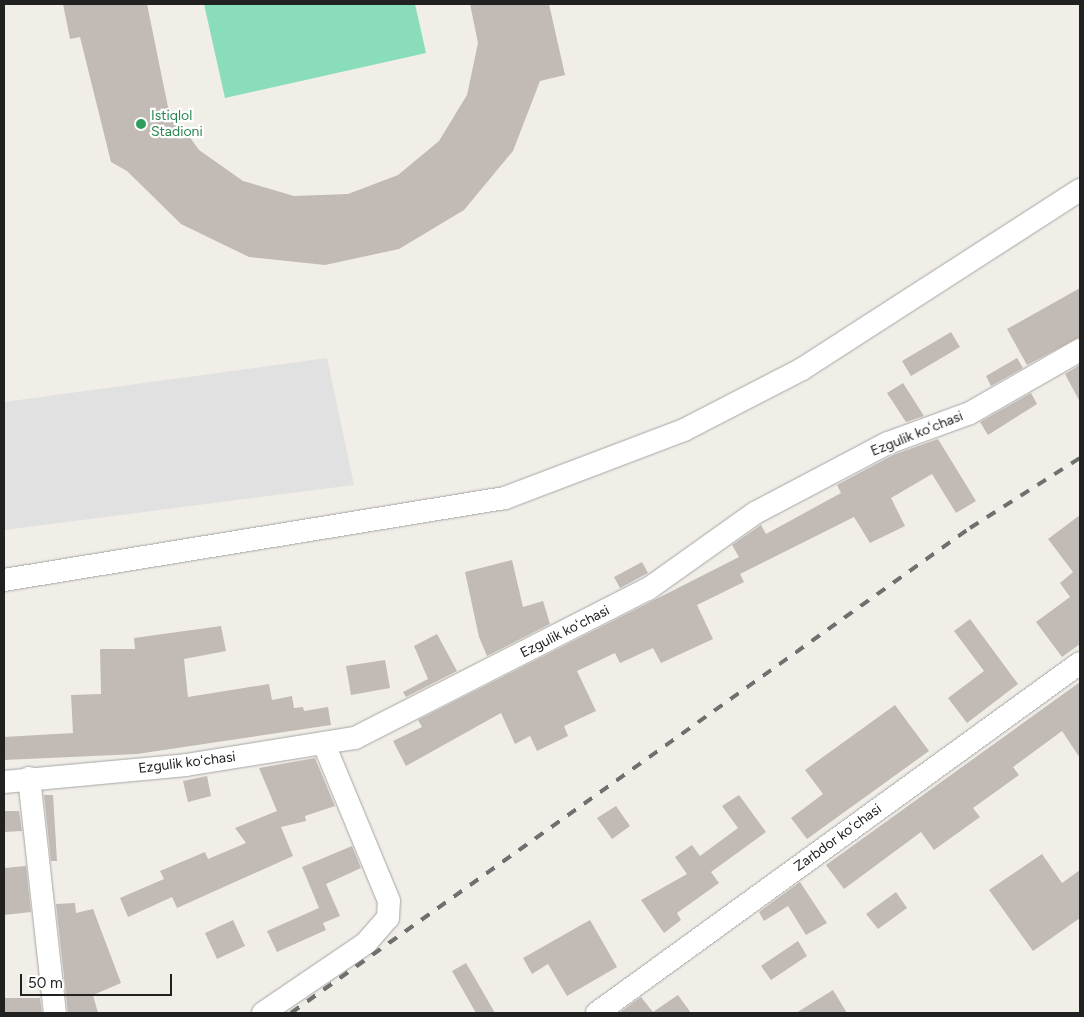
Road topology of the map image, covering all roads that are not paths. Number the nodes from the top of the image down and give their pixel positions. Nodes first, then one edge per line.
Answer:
1 (1080, 190) edge
2 (1080, 350) edge
3 (4, 580) edge
4 (1080, 663) edge
5 (324, 744) junction
6 (29, 778) junction
7 (4, 782) edge
8 (55, 1013) edge
9 (263, 1013) edge
10 (597, 1013) edge

1 - 3 street
2 - 5 street, Ezgulik koʻchasi
4 - 10 street, Zarbdor koʻchasi
5 - 6 street, Ezgulik koʻchasi
5 - 9 street
6 - 7 street, Ezgulik koʻchasi
6 - 8 street

